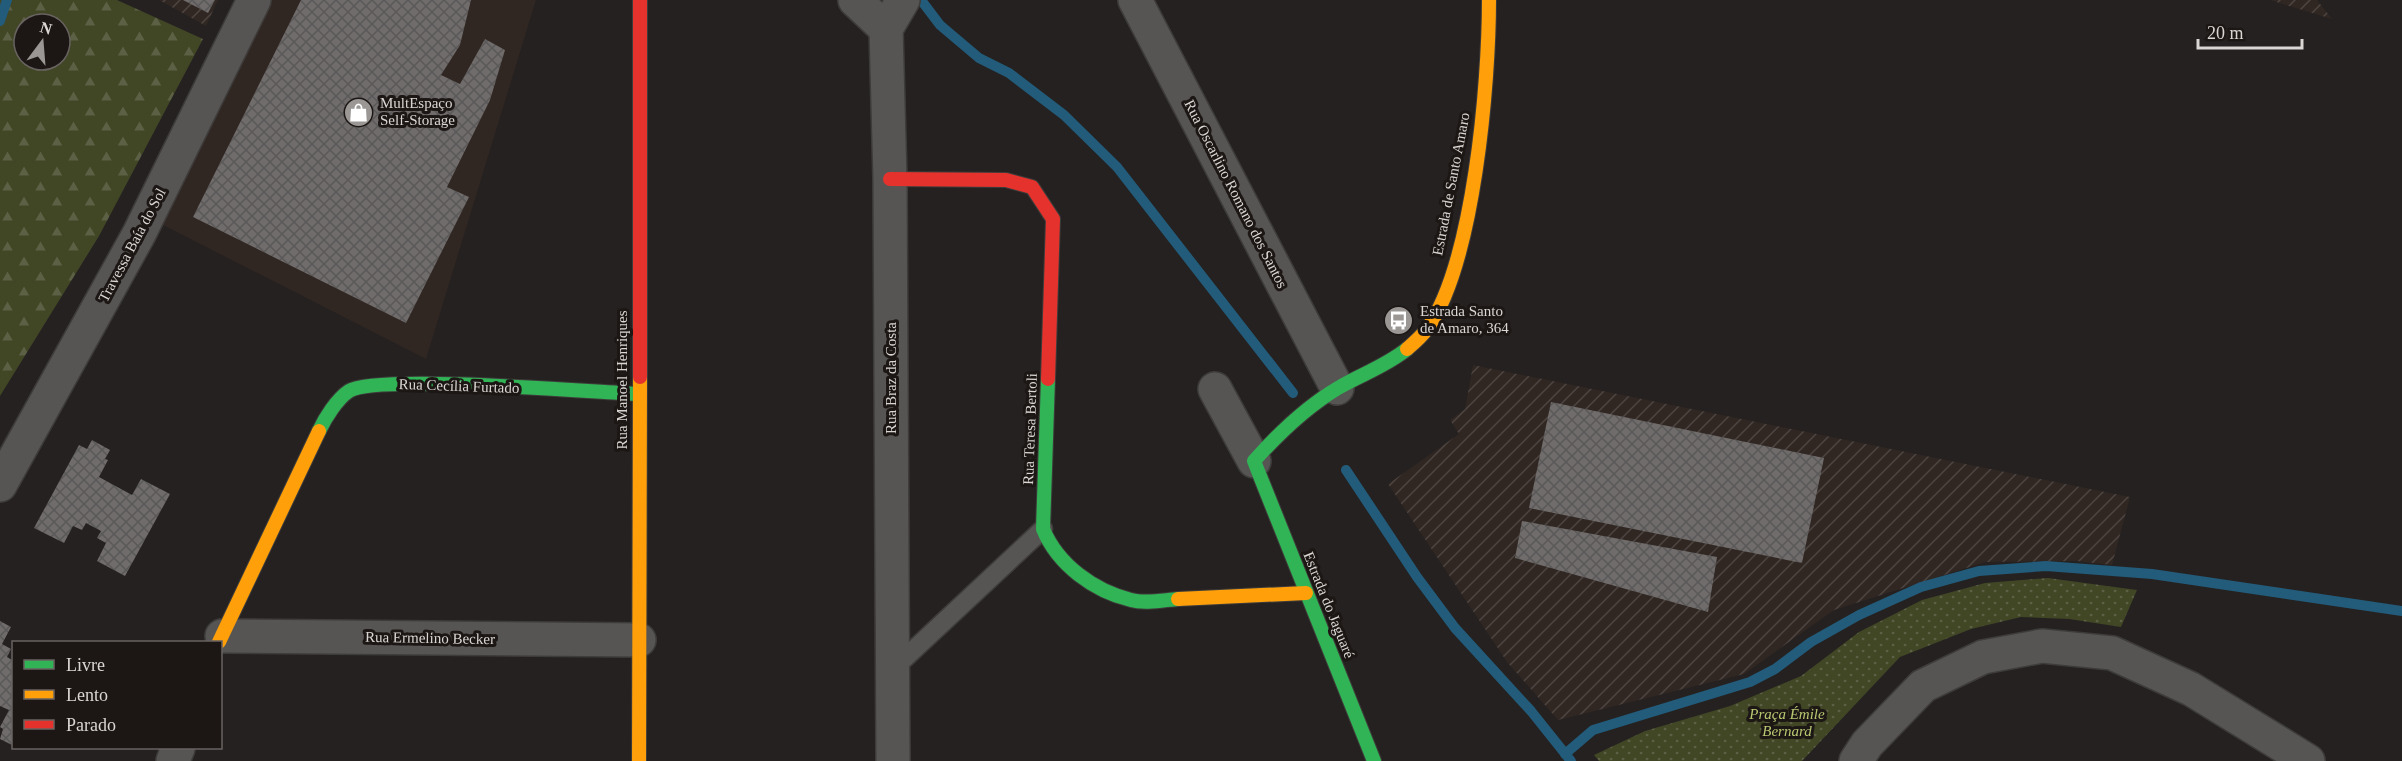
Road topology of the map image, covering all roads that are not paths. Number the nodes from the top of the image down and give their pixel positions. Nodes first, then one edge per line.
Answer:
1 (254, 0) edge
2 (640, 0) edge
3 (855, 0) edge
4 (903, 0) edge
5 (1135, 0) edge
6 (1489, 0) edge
7 (886, 29) junction
8 (890, 179) junction
9 (1337, 388) junction
10 (1215, 389) dead end
11 (639, 394) junction
12 (1254, 461) junction
13 (0, 485) edge
14 (1043, 529) junction
15 (1306, 593) junction
16 (220, 639) edge
17 (639, 640) junction
18 (891, 671) junction
19 (639, 761) edge
20 (893, 761) edge
21 (1374, 761) edge
22 (1856, 761) edge
23 (2308, 761) edge

1 - 13 street, Travessa Baía do Sol
2 - 11 street, Rua Manoel Henriques
3 - 7 street
4 - 7 street
5 - 9 street, Rua Oscarlino Romano dos Santos
6 - 9 street, Estrada de Santo Amaro
7 - 8 street, Rua Braz da Costa
8 - 14 street, Rua Teresa Bertoli
8 - 18 street, Rua Braz da Costa
9 - 12 street, Estrada de Santo Amaro
10 - 12 street
11 - 16 street, Rua Cecília Furtado
11 - 17 street, Rua Manoel Henriques
12 - 15 street, Estrada do Jaguaré
14 - 15 street
14 - 18 lane
15 - 21 street, Estrada do Jaguaré
16 - 17 street, Rua Ermelino Becker
17 - 19 street, Rua Manoel Henriques
18 - 20 street, Rua Braz da Costa
22 - 23 street

